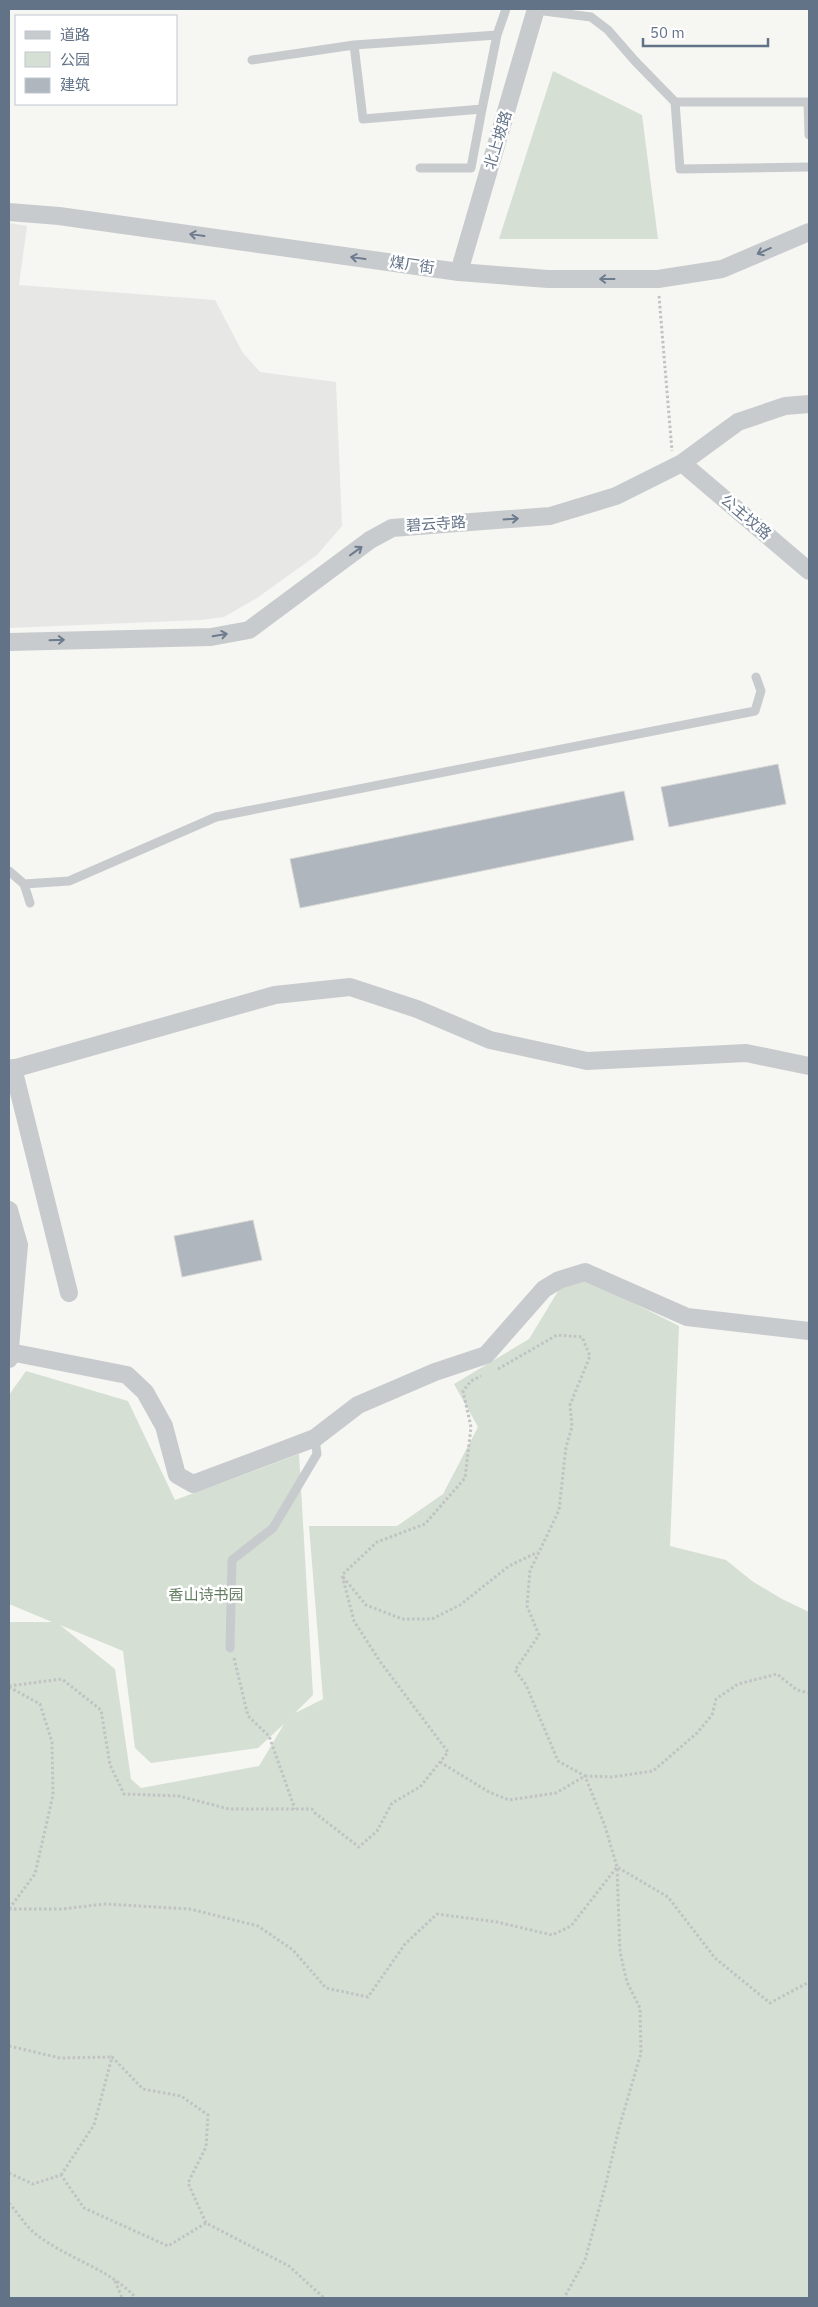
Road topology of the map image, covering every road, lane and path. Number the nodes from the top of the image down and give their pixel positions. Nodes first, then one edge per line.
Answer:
1 (506, 9) edge
2 (536, 10) edge
3 (497, 35) junction
4 (354, 45) junction
5 (252, 60) dead end
6 (676, 102) junction
7 (482, 109) junction
8 (809, 135) edge
9 (809, 167) edge
10 (420, 168) dead end
11 (9, 212) edge
12 (809, 232) edge
13 (459, 272) junction
14 (658, 279) junction
15 (809, 404) edge
16 (678, 465) junction
17 (809, 571) edge
18 (9, 642) edge
19 (756, 677) dead end
20 (9, 871) edge
21 (24, 884) junction
22 (30, 903) dead end
23 (809, 1066) edge
24 (11, 1069) edge
25 (9, 1210) edge
26 (69, 1293) dead end
27 (809, 1331) edge
28 (10, 1356) edge
29 (491, 1372) dead end
30 (484, 1375) dead end
31 (315, 1438) junction
32 (538, 1552) junction
33 (342, 1575) junction
34 (230, 1648) joint
35 (9, 1687) edge
36 (809, 1693) edge
37 (440, 1762) junction
38 (585, 1776) junction
39 (295, 1809) junction
40 (617, 1867) junction
41 (9, 1909) edge
42 (809, 1982) edge
43 (9, 2046) edge
44 (112, 2057) junction
45 (9, 2173) edge
46 (61, 2176) junction
47 (9, 2203) edge
48 (206, 2223) junction
49 (115, 2280) junction
50 (122, 2298) edge
51 (136, 2298) edge
52 (324, 2298) edge
53 (564, 2298) edge

1 - 3 lane
2 - 6 lane
2 - 13 street, 北上坡路
3 - 4 lane
3 - 7 lane
4 - 5 lane
4 - 7 lane
6 - 8 lane
6 - 9 lane
7 - 10 lane
13 -> 11 street, 煤厂街
12 -> 14 street, 煤厂街
14 -> 13 street, 煤厂街
14 - 16 path
15 - 16 street, 碧云寺路
16 - 17 street, 公主坟路
18 -> 16 street, 碧云寺路
19 - 21 lane
20 - 21 lane
21 - 22 lane
23 - 24 street
24 - 26 street
25 - 28 street
27 - 31 street
28 - 31 street
29 - 32 path
30 - 33 path
31 - 34 lane
32 - 33 path
32 - 38 path
33 - 37 path
34 - 39 path
35 - 39 path
35 - 41 path
36 - 38 path
37 - 38 path
37 - 39 path
38 - 40 path
40 - 41 path
40 - 42 path
40 - 53 path
43 - 44 path
44 - 46 path
44 - 48 path
45 - 46 path
46 - 48 path
47 - 49 path
48 - 52 path
49 - 50 path
49 - 51 path

